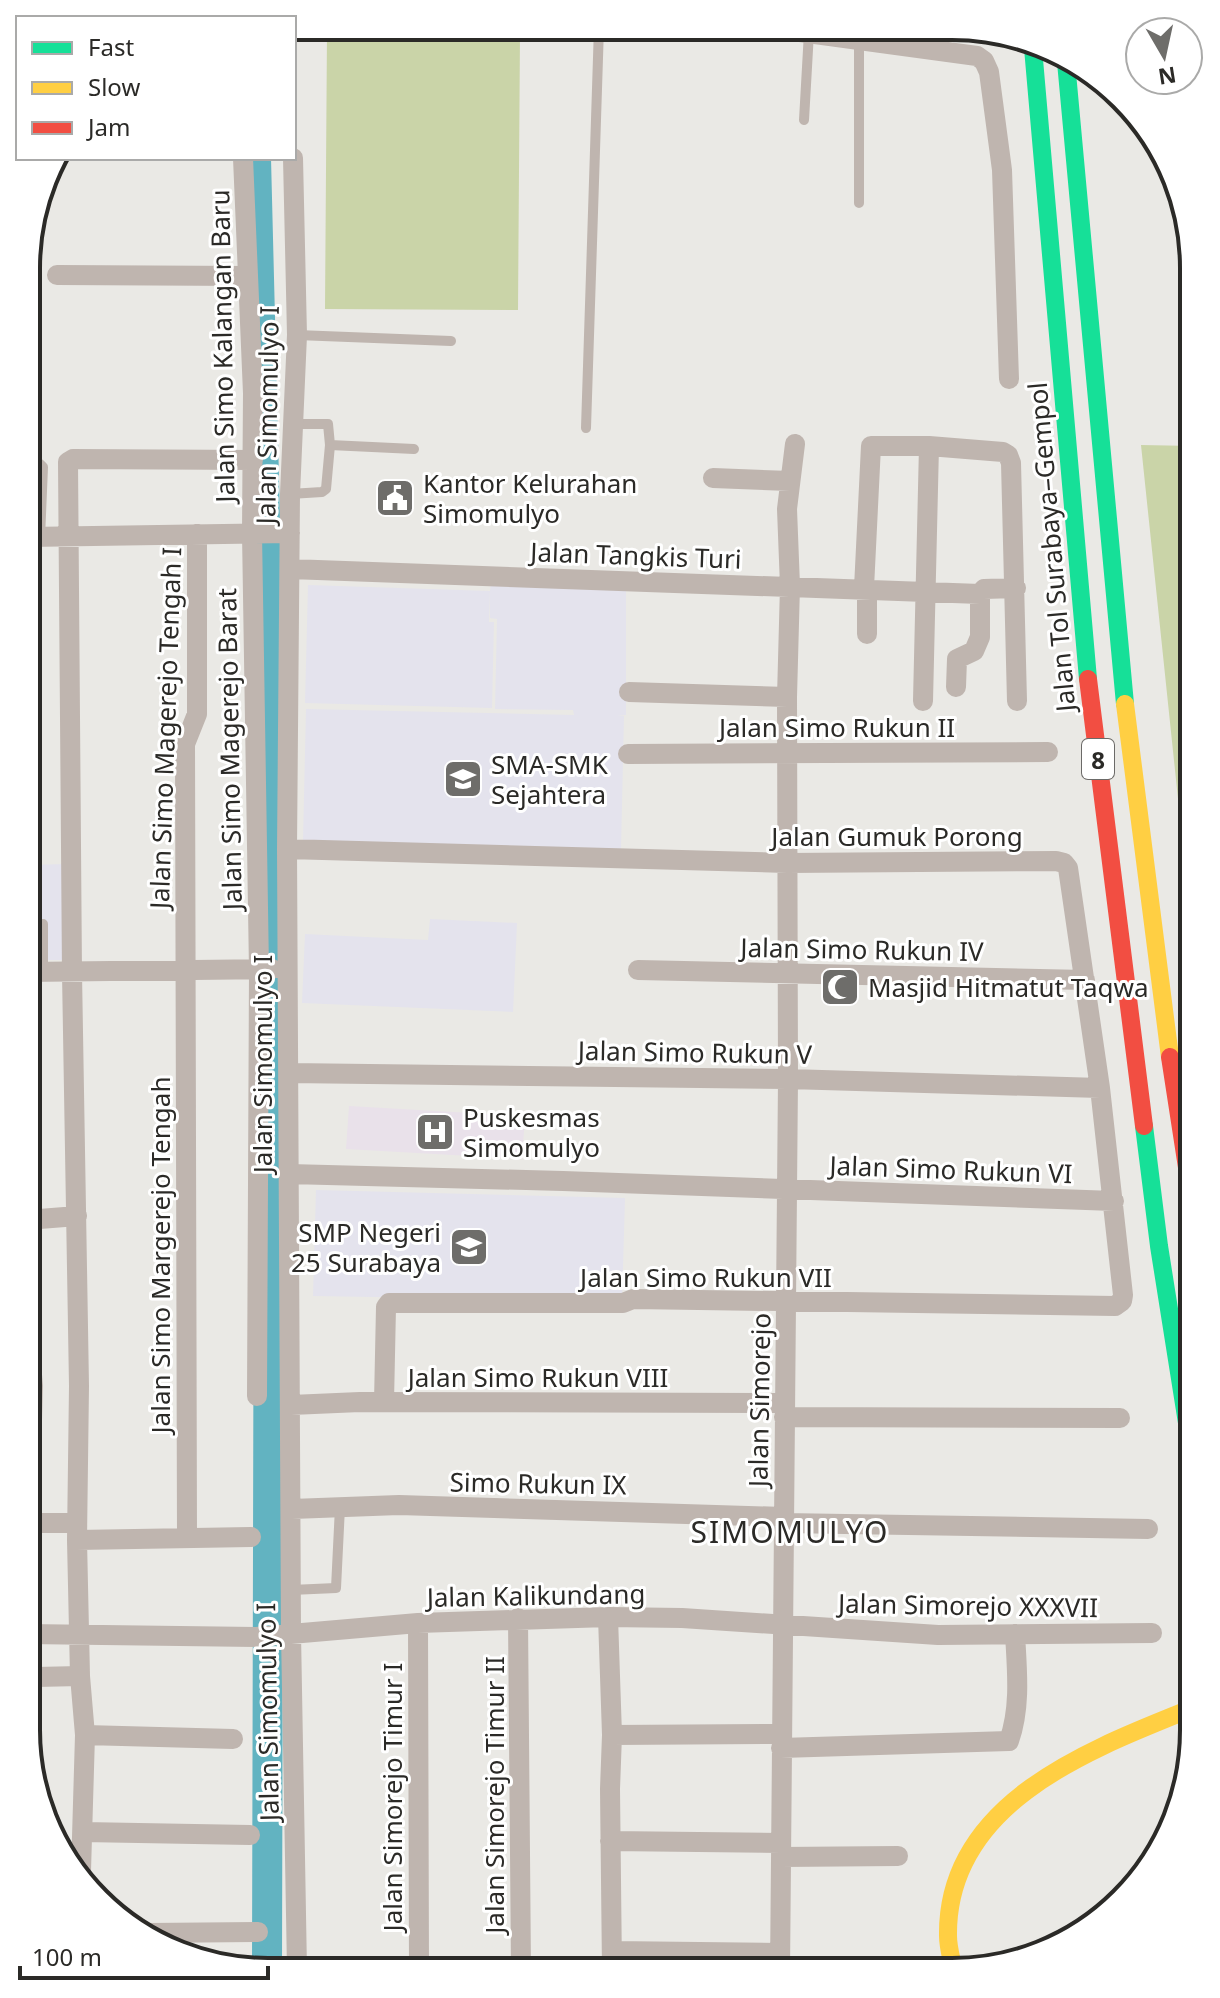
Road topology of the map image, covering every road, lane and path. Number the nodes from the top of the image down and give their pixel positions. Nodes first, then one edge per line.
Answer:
1 (599, 40) edge
2 (809, 40) edge
3 (859, 40) edge
4 (866, 40) edge
5 (1034, 55) edge
6 (1067, 72) edge
7 (804, 120) dead end
8 (243, 160) edge
9 (293, 160) edge
10 (859, 203) dead end
11 (57, 275) dead end
12 (247, 276) junction
13 (297, 335) junction
14 (451, 341) dead end
15 (1009, 379) dead end
16 (293, 424) junction
17 (586, 428) dead end
18 (795, 444) dead end
19 (330, 445) junction
20 (929, 446) junction
21 (414, 449) dead end
22 (253, 460) junction
23 (40, 464) edge
24 (713, 478) dead end
25 (790, 481) junction
26 (40, 491) edge
27 (290, 494) junction
28 (254, 533) junction
29 (284, 533) junction
30 (197, 534) junction
31 (40, 538) edge
32 (69, 539) junction
33 (290, 569) junction
34 (790, 586) junction
35 (866, 588) junction
36 (1016, 588) junction
37 (927, 591) junction
38 (980, 594) junction
39 (867, 634) dead end
40 (956, 687) dead end
41 (629, 692) dead end
42 (787, 697) junction
43 (923, 701) dead end
44 (1017, 701) dead end
45 (1048, 752) dead end
46 (787, 753) junction
47 (628, 754) dead end
48 (287, 849) junction
49 (787, 863) junction
50 (43, 924) dead end
51 (40, 942) edge
52 (286, 969) junction
53 (261, 970) junction
54 (638, 970) dead end
55 (40, 972) edge
56 (186, 972) junction
57 (72, 973) junction
58 (788, 973) junction
59 (1085, 980) junction
60 (289, 1073) junction
61 (788, 1079) junction
62 (1100, 1088) junction
63 (1180, 1123) edge
64 (289, 1174) junction
65 (785, 1189) junction
66 (1114, 1201) junction
67 (77, 1216) junction
68 (40, 1219) edge
69 (1122, 1301) joint
70 (787, 1302) junction
71 (1180, 1379) edge
72 (257, 1396) dead end
73 (384, 1402) junction
74 (291, 1405) junction
75 (784, 1410) junction
76 (1120, 1418) dead end
77 (340, 1507) junction
78 (292, 1509) junction
79 (783, 1520) junction
80 (40, 1525) edge
81 (1148, 1529) dead end
82 (77, 1531) junction
83 (251, 1537) dead end
84 (187, 1538) junction
85 (291, 1590) junction
86 (608, 1617) junction
87 (518, 1618) junction
88 (418, 1623) junction
89 (783, 1625) junction
90 (1152, 1633) dead end
91 (40, 1634) edge
92 (79, 1634) junction
93 (1015, 1634) junction
94 (277, 1635) junction
95 (80, 1676) junction
96 (40, 1677) edge
97 (1180, 1713) edge
98 (85, 1735) junction
99 (612, 1735) junction
100 (233, 1739) dead end
101 (781, 1741) junction
102 (1100, 1769) dead end
103 (83, 1832) junction
104 (250, 1835) dead end
105 (610, 1841) junction
106 (781, 1850) junction
107 (898, 1856) dead end
108 (82, 1860) edge
109 (984, 1867) dead end
110 (971, 1899) dead end
111 (967, 1923) dead end
112 (258, 1932) dead end
113 (165, 1933) edge
114 (296, 1958) edge
115 (419, 1958) edge
116 (521, 1958) edge
117 (612, 1958) edge
118 (780, 1958) edge
119 (950, 1958) edge

1 - 17 lane
2 - 7 lane
3 - 10 lane
4 - 15 street
5 - 71 highway, Jalan Tol Surabaya–Gempol / 8
6 - 63 highway, 8
8 - 12 street, Jalan Simo Kalangan Baru
9 - 13 street, Jalan Simomulyo I
11 - 12 street
12 - 22 street, Jalan Simo Kalangan Baru
13 - 14 lane
13 - 16 street, Jalan Simomulyo I
16 - 19 lane
16 - 27 street, Jalan Simomulyo I
18 - 25 street, Jalan Simorejo
19 - 21 lane
19 - 27 lane
20 - 35 street
20 - 36 street
20 - 37 street
22 - 28 street, Jalan Simo Kalangan Baru
22 - 32 street
23 - 26 lane
24 - 25 street
25 - 34 street, Jalan Simorejo
27 - 29 street, Jalan Simomulyo I
28 - 29 street
28 - 30 street
28 - 53 street, Jalan Simo Magerejo Barat
29 - 33 street, Jalan Simomulyo I
30 - 32 street
30 - 56 street, Jalan Simo Magerejo Tengah I
31 - 32 street
32 - 57 street
33 - 34 street, Jalan Tangkis Turi
33 - 48 street, Jalan Simomulyo I
34 - 35 street, Jalan Tangkis Turi
34 - 42 street, Jalan Simorejo
35 - 37 street, Jalan Tangkis Turi
35 - 39 street
36 - 38 street, Jalan Tangkis Turi
36 - 44 street
37 - 38 street, Jalan Tangkis Turi
37 - 43 street
38 - 40 street
41 - 42 street
42 - 46 street, Jalan Simorejo
45 - 46 street, Jalan Simo Rukun II
46 - 47 street, Jalan Simo Rukun II
46 - 49 street, Jalan Simorejo
48 - 49 street, Jalan Gumuk Porong
48 - 52 street, Jalan Simomulyo I
49 - 58 street, Jalan Simorejo
49 - 59 street, Jalan Gumuk Porong
50 - 51 lane
52 - 53 street
52 - 60 street, Jalan Simomulyo I
53 - 56 street
53 - 72 street, Jalan Simo Magerejo Barat
54 - 58 street, Jalan Simo Rukun IV
55 - 57 street
56 - 57 street
56 - 84 street, Jalan Simo Margerejo Tengah
57 - 67 street
58 - 59 street, Jalan Simo Rukun IV
58 - 61 street, Jalan Simorejo
59 - 62 street, Jalan Gumuk Porong
60 - 61 street, Jalan Simo Rukun V
60 - 64 street, Jalan Simomulyo I
61 - 62 street, Jalan Simo Rukun V
61 - 65 street, Jalan Simorejo
62 - 66 street, Jalan Gumuk Porong
64 - 65 street, Jalan Simo Rukun VI
64 - 74 street, Jalan Simomulyo I
65 - 66 street, Jalan Simo Rukun VI
65 - 70 street, Jalan Simorejo
66 - 69 street, Jalan Gumuk Porong
67 - 68 street
67 - 82 street
69 - 70 street, Jalan Simo Rukun VII
70 - 73 street, Jalan Simo Rukun VII
70 - 75 street, Jalan Simorejo
73 - 74 street, Jalan Simo Rukun VIII
73 - 75 street, Jalan Simo Rukun VIII
74 - 78 street, Jalan Simomulyo I
75 - 76 street, Jalan Simo Rukun VIII
75 - 79 street, Jalan Simorejo
77 - 78 street, Simo Rukun IX
77 - 79 street, Simo Rukun IX
77 - 85 lane
78 - 85 street, Jalan Simomulyo I
79 - 81 street, Simo Rukun IX
79 - 89 street, Jalan Simorejo
80 - 82 street
82 - 84 street
82 - 92 street
83 - 84 street
85 - 94 street, Jalan Simomulyo I
86 - 87 street, Jalan Kalikundang
86 - 89 street, Jalan Kalikundang
86 - 99 street
87 - 88 street, Jalan Kalikundang
87 - 116 street, Jalan Simorejo Timur II
88 - 94 street, Jalan Kalikundang
88 - 115 street, Jalan Simorejo Timur I
89 - 93 street, Jalan Simorejo XXXVII
89 - 101 street, Jalan Simorejo
90 - 93 street, Jalan Simorejo XXXVII
91 - 92 street, Jalan Kalikundang
92 - 94 street, Jalan Kalikundang
92 - 95 street
93 - 101 street
94 - 114 street, Jalan Simomulyo I
95 - 96 street
95 - 98 street
97 - 119 highway
98 - 100 street
98 - 103 street
99 - 101 street
99 - 105 street
101 - 106 street, Jalan Simorejo
102 - 109 highway
103 - 104 street
103 - 108 street
105 - 106 street
105 - 117 street
106 - 107 street
106 - 118 street, Jalan Simorejo
110 - 111 highway
112 - 113 street

